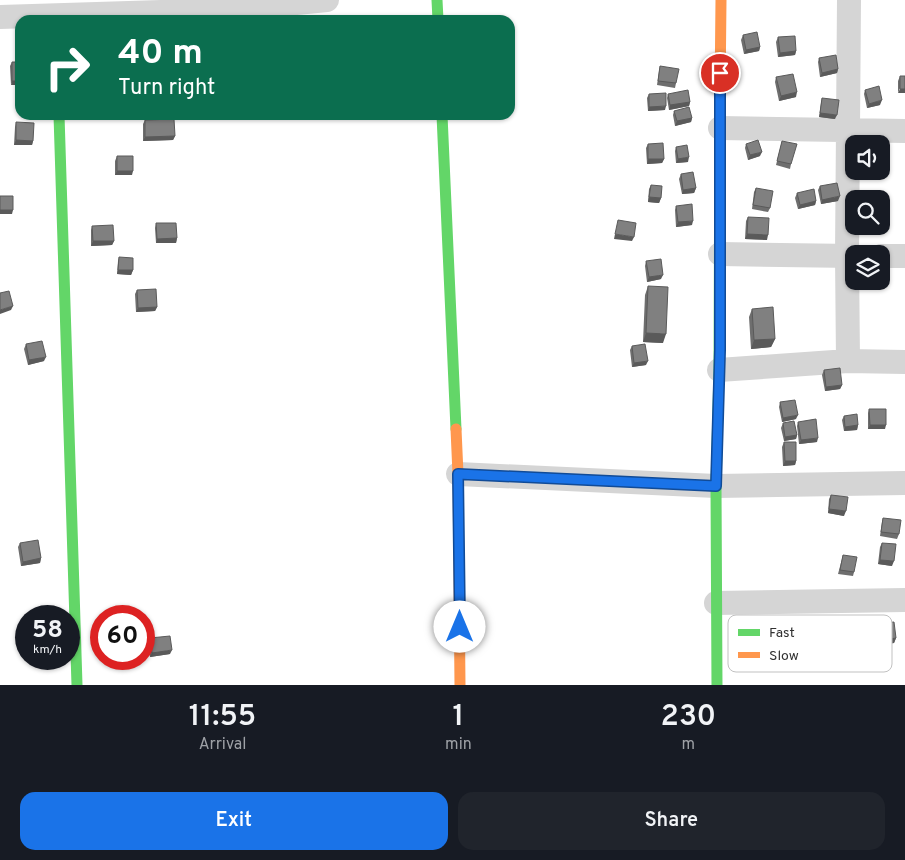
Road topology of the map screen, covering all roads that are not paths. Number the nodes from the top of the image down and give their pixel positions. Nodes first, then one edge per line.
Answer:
1 (327, 0) edge
2 (437, 0) edge
3 (721, 0) edge
4 (849, 0) edge
5 (225, 5) edge
6 (56, 12) edge
7 (22, 15) edge
8 (438, 15) edge
9 (15, 16) edge
10 (0, 17) edge
11 (59, 120) edge
12 (442, 120) edge
13 (720, 128) junction
14 (849, 129) junction
15 (905, 131) edge
16 (851, 245) edge
17 (720, 254) junction
18 (845, 256) edge
19 (890, 256) edge
20 (905, 256) edge
21 (850, 290) edge
22 (848, 361) junction
23 (905, 362) edge
24 (719, 370) junction
25 (458, 474) junction
26 (905, 483) edge
27 (716, 486) junction
28 (905, 600) edge
29 (716, 603) junction
30 (78, 685) edge
31 (460, 685) edge
32 (717, 685) edge

1 - 5 street
2 - 8 street
3 - 13 street
4 - 14 street
5 - 6 street
6 - 7 street
9 - 10 street
11 - 30 street
12 - 25 street
13 - 14 street
13 - 17 street
14 - 15 street
14 - 16 street
17 - 18 street
17 - 24 street
19 - 20 street
21 - 22 street
22 - 23 street
22 - 24 street
24 - 27 street
25 - 27 street
25 - 31 street
26 - 27 street
27 - 29 street
28 - 29 street
29 - 32 street

